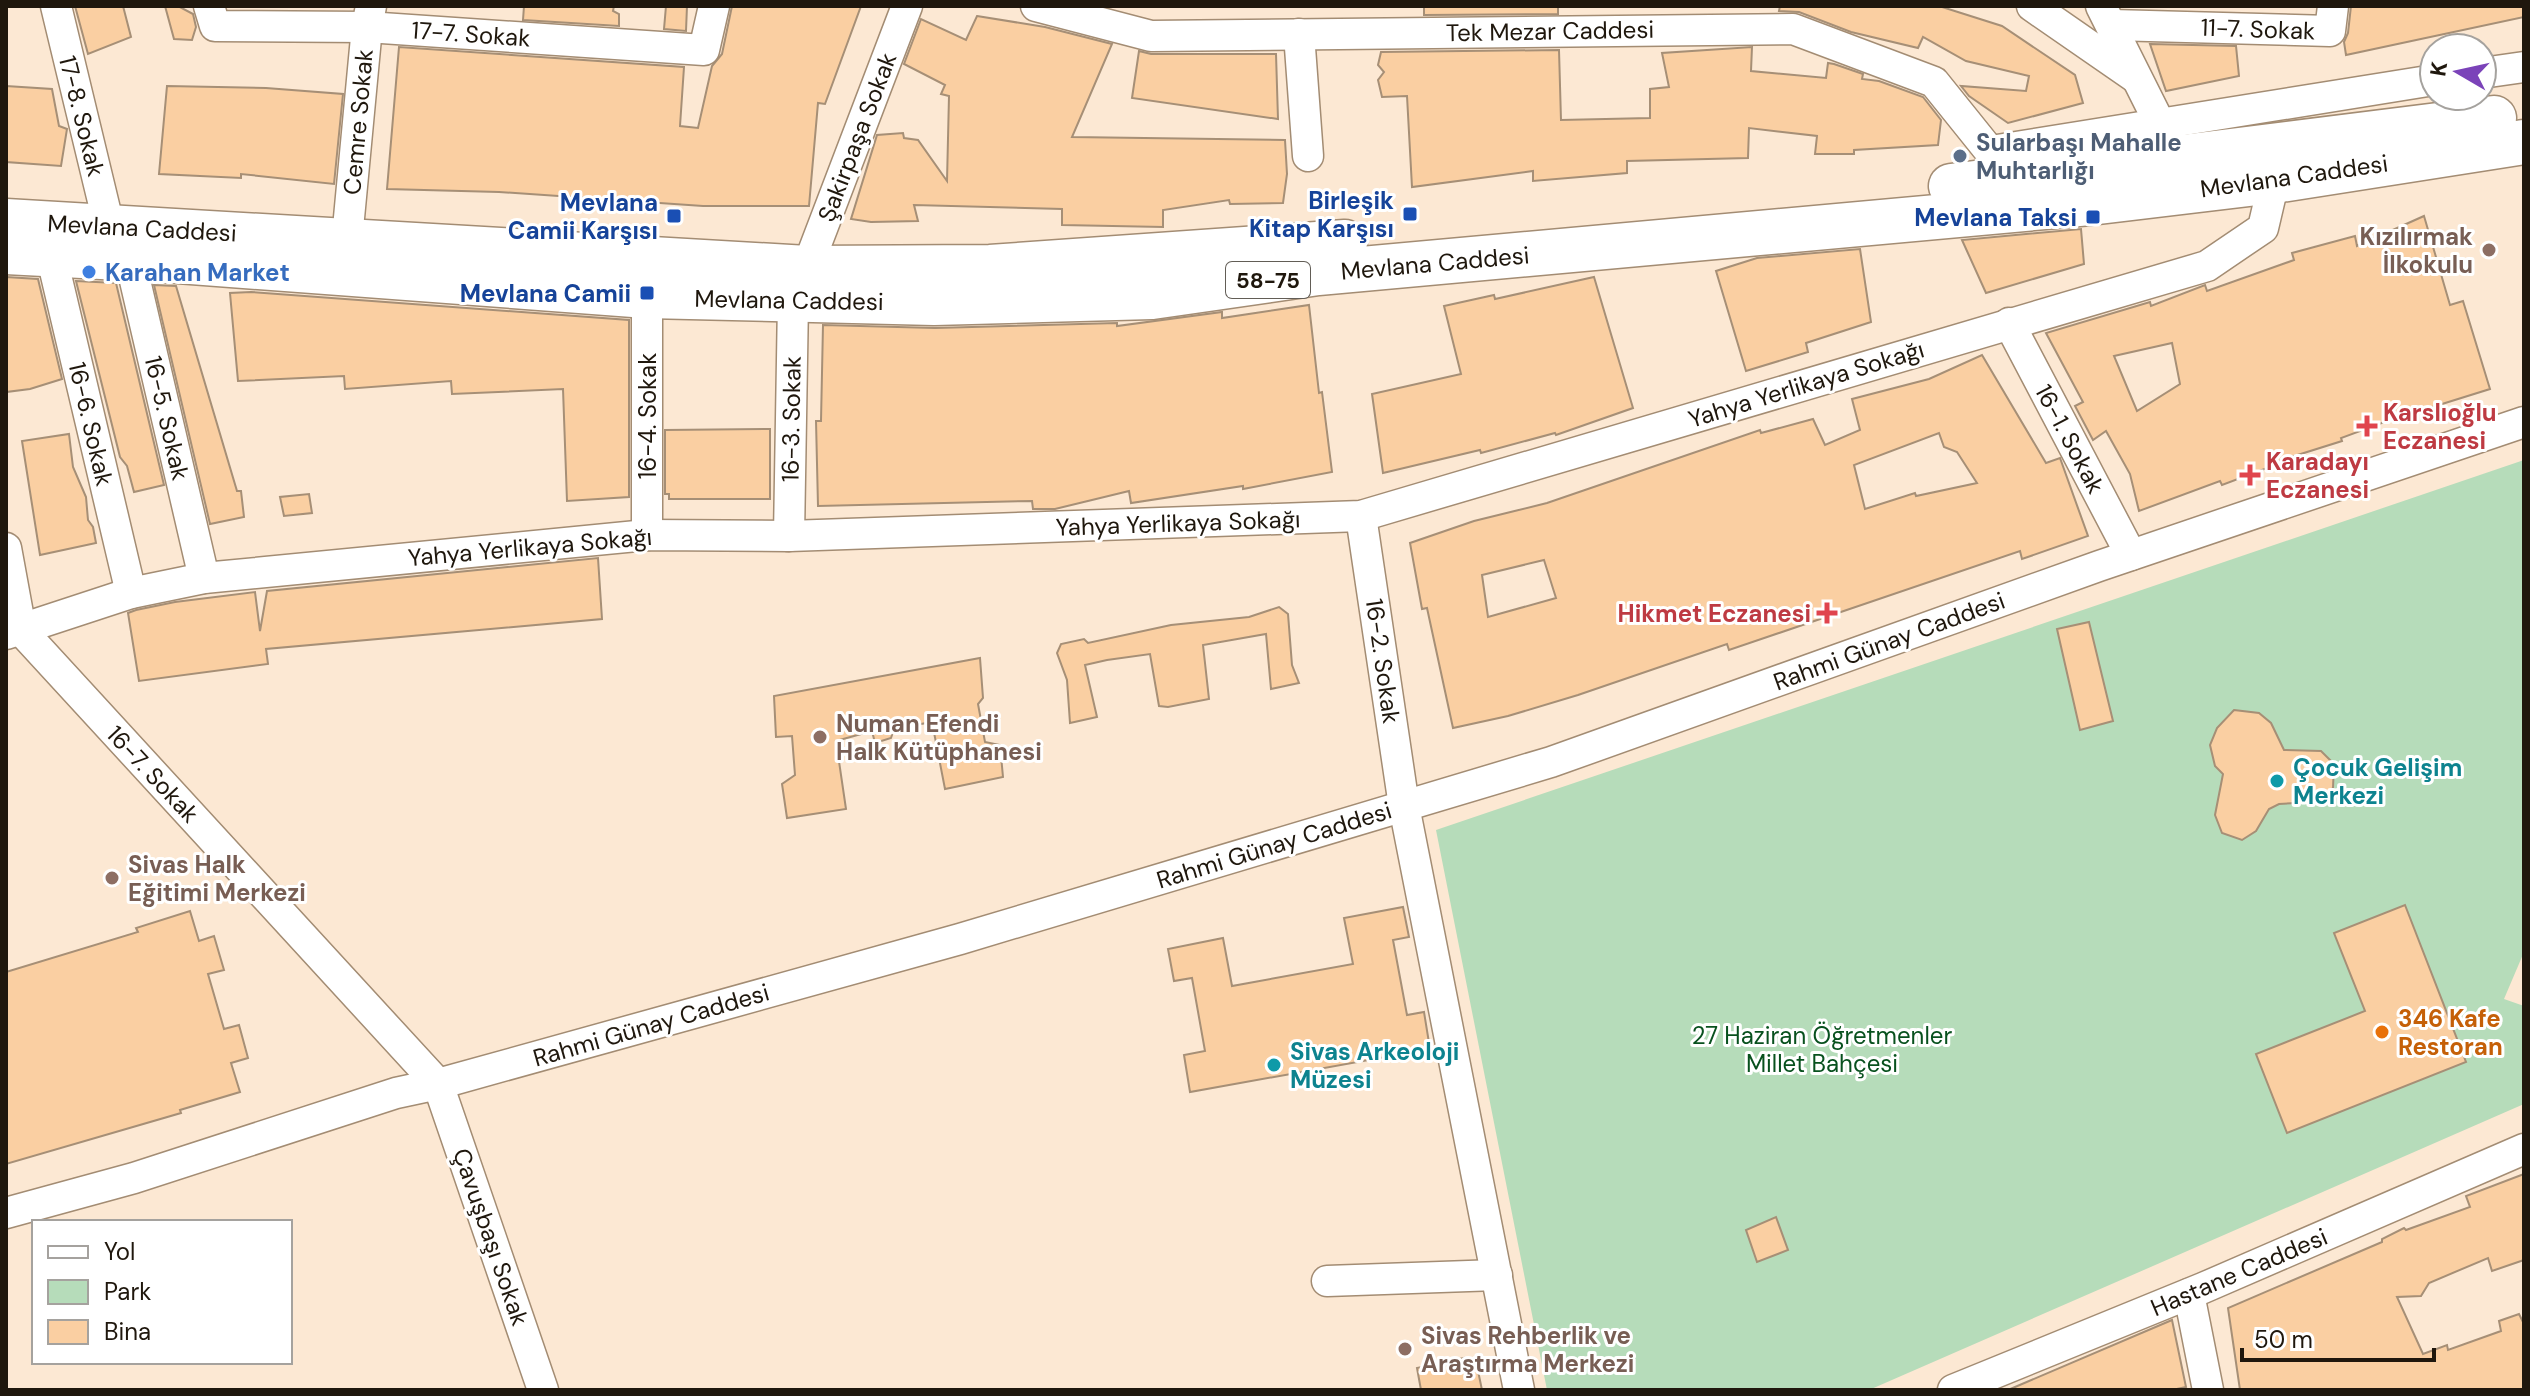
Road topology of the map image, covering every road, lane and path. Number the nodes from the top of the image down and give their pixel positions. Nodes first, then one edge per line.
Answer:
1 (56, 6) edge
2 (209, 6) edge
3 (714, 6) edge
4 (907, 6) edge
5 (1036, 6) edge
6 (2032, 6) edge
7 (2333, 6) edge
8 (369, 16) edge
9 (2107, 16) edge
10 (1652, 18) edge
11 (1795, 18) edge
12 (1299, 34) junction
13 (2524, 67) edge
14 (2498, 71) edge
15 (2138, 80) junction
16 (2418, 84) edge
17 (2524, 114) edge
18 (2167, 139) junction
19 (2524, 142) edge
20 (1308, 156) dead end
21 (2002, 165) junction
22 (2274, 181) junction
23 (6, 221) edge
24 (347, 239) junction
25 (120, 242) junction
26 (6, 252) edge
27 (51, 254) junction
28 (800, 285) junction
29 (647, 296) junction
30 (2009, 323) junction
31 (2524, 422) edge
32 (1361, 516) junction
33 (647, 535) junction
34 (789, 536) junction
35 (6, 548) edge
36 (2131, 555) junction
37 (204, 578) junction
38 (131, 593) junction
39 (14, 632) edge
40 (1404, 806) junction
41 (438, 1084) junction
42 (2524, 1149) edge
43 (6, 1213) edge
44 (1497, 1275) junction
45 (1327, 1281) dead end
46 (2189, 1294) junction
47 (543, 1390) edge
48 (1519, 1390) edge
49 (1953, 1390) edge
50 (2208, 1390) edge

1 - 25 street, 17-8. Sokak
2 - 8 street, 17-7. Sokak
3 - 8 street, 17-7. Sokak
4 - 28 street, Şakirpaşa Sokak
5 - 12 street, Tek Mezar Caddesi
6 - 15 street
7 - 9 street, 11-7. Sokak
8 - 24 street, Cemre Sokak
9 - 15 street
10 - 11 street, Tek Mezar Caddesi
10 - 12 street, Tek Mezar Caddesi
11 - 21 street, Tek Mezar Caddesi
12 - 20 street
13 - 14 street
15 - 18 street
16 - 18 street
17 - 18 main road, Mevlana Caddesi / 58-75
18 - 21 main road, Mevlana Caddesi / 58-75
19 - 22 main road, Mevlana Caddesi / 58-75
21 - 28 main road, Mevlana Caddesi / 58-75
22 - 28 main road, Mevlana Caddesi / 58-75
22 - 30 street, Yahya Yerlikaya Sokağı
23 - 25 main road, Mevlana Caddesi / 58-75
24 - 25 main road, Mevlana Caddesi / 58-75
24 - 28 main road, Mevlana Caddesi / 58-75
25 - 27 main road, Mevlana Caddesi / 58-75
25 - 29 main road, Mevlana Caddesi / 58-75
25 - 37 street, 16-5. Sokak
26 - 27 main road, Mevlana Caddesi / 58-75
27 - 38 street, 16-6. Sokak
28 - 29 main road, Mevlana Caddesi / 58-75
28 - 34 street, 16-3. Sokak
29 - 33 street, 16-4. Sokak
30 - 32 street, Yahya Yerlikaya Sokağı
30 - 36 street, 16-1. Sokak
31 - 36 street, Rahmi Günay Caddesi
32 - 34 street, Yahya Yerlikaya Sokağı
32 - 40 street, 16-2. Sokak
33 - 34 street, Yahya Yerlikaya Sokağı
33 - 37 street, Yahya Yerlikaya Sokağı
35 - 39 street
36 - 40 street, Rahmi Günay Caddesi
37 - 38 street, Yahya Yerlikaya Sokağı
38 - 39 street, Yahya Yerlikaya Sokağı
39 - 41 street, 16-7. Sokak
40 - 41 street, Rahmi Günay Caddesi
40 - 44 street, 16-2. Sokak
41 - 43 street, Rahmi Günay Caddesi
41 - 47 street, Çavuşbaşı Sokak
42 - 46 street, Hastane Caddesi
44 - 45 street
44 - 48 street, 16-2. Sokak
46 - 49 street, Hastane Caddesi
46 - 50 street

